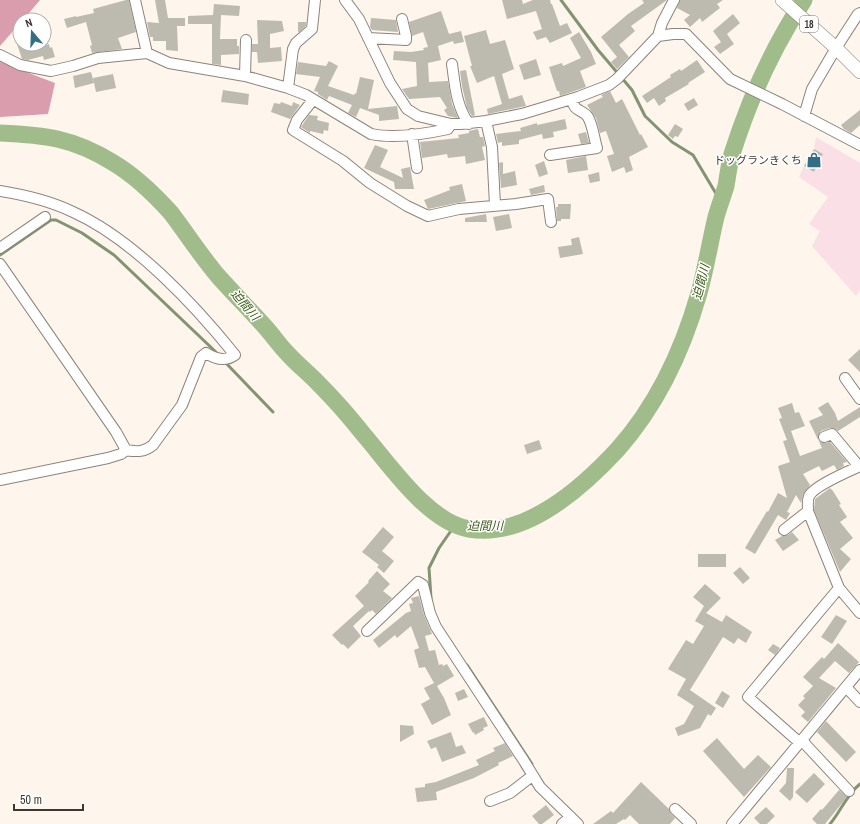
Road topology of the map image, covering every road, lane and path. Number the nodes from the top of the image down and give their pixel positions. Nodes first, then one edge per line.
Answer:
1 (135, 0) edge
2 (315, 0) edge
3 (344, 0) edge
4 (674, 0) edge
5 (782, 0) edge
6 (860, 13) edge
7 (402, 19) dead end
8 (658, 36) junction
9 (368, 38) junction
10 (246, 40) dead end
11 (836, 48) junction
12 (147, 53) junction
13 (0, 55) edge
14 (452, 64) dead end
15 (860, 72) edge
16 (245, 76) junction
17 (288, 88) junction
18 (572, 99) junction
19 (313, 100) junction
20 (804, 116) junction
21 (486, 121) junction
22 (451, 124) junction
23 (469, 124) junction
24 (412, 134) junction
25 (860, 145) edge
26 (550, 155) dead end
27 (417, 168) dead end
28 (0, 191) edge
29 (495, 205) junction
30 (45, 217) dead end
31 (552, 222) dead end
32 (0, 248) edge
33 (0, 264) edge
34 (845, 378) dead end
35 (860, 399) edge
36 (824, 437) dead end
37 (126, 450) junction
38 (859, 467) edge
39 (0, 480) edge
40 (808, 511) junction
41 (784, 530) dead end
42 (839, 588) junction
43 (860, 613) edge
44 (367, 631) dead end
45 (860, 670) edge
46 (846, 687) junction
47 (860, 702) edge
48 (802, 742) junction
49 (532, 776) junction
50 (849, 791) dead end
51 (490, 802) dead end
52 (675, 809) dead end
53 (574, 820) edge
54 (562, 824) edge
55 (691, 824) edge
56 (732, 824) edge

1 - 12 street
2 - 17 street
3 - 9 street
4 - 8 street
5 - 11 main road, 18
6 - 11 street
7 - 9 street
8 - 18 street
8 - 20 street
9 - 22 street
10 - 16 street
11 - 15 main road, 18
11 - 20 street
12 - 13 street
12 - 16 street
14 - 23 street
16 - 17 street
17 - 19 street
18 - 21 street
18 - 26 street
19 - 24 street
19 - 29 street
20 - 25 street
21 - 23 street
21 - 29 street
22 - 23 street
22 - 24 street
24 - 27 street
28 - 37 street
29 - 31 street
30 - 32 street
33 - 37 street
34 - 35 street
36 - 38 street
37 - 39 street
38 - 40 street
40 - 41 street
40 - 42 street
42 - 43 street
42 - 48 street
44 - 49 street
45 - 46 street
46 - 47 street
46 - 48 street
48 - 50 street
48 - 56 street
49 - 51 street
49 - 53 street
52 - 55 street
53 - 54 street

